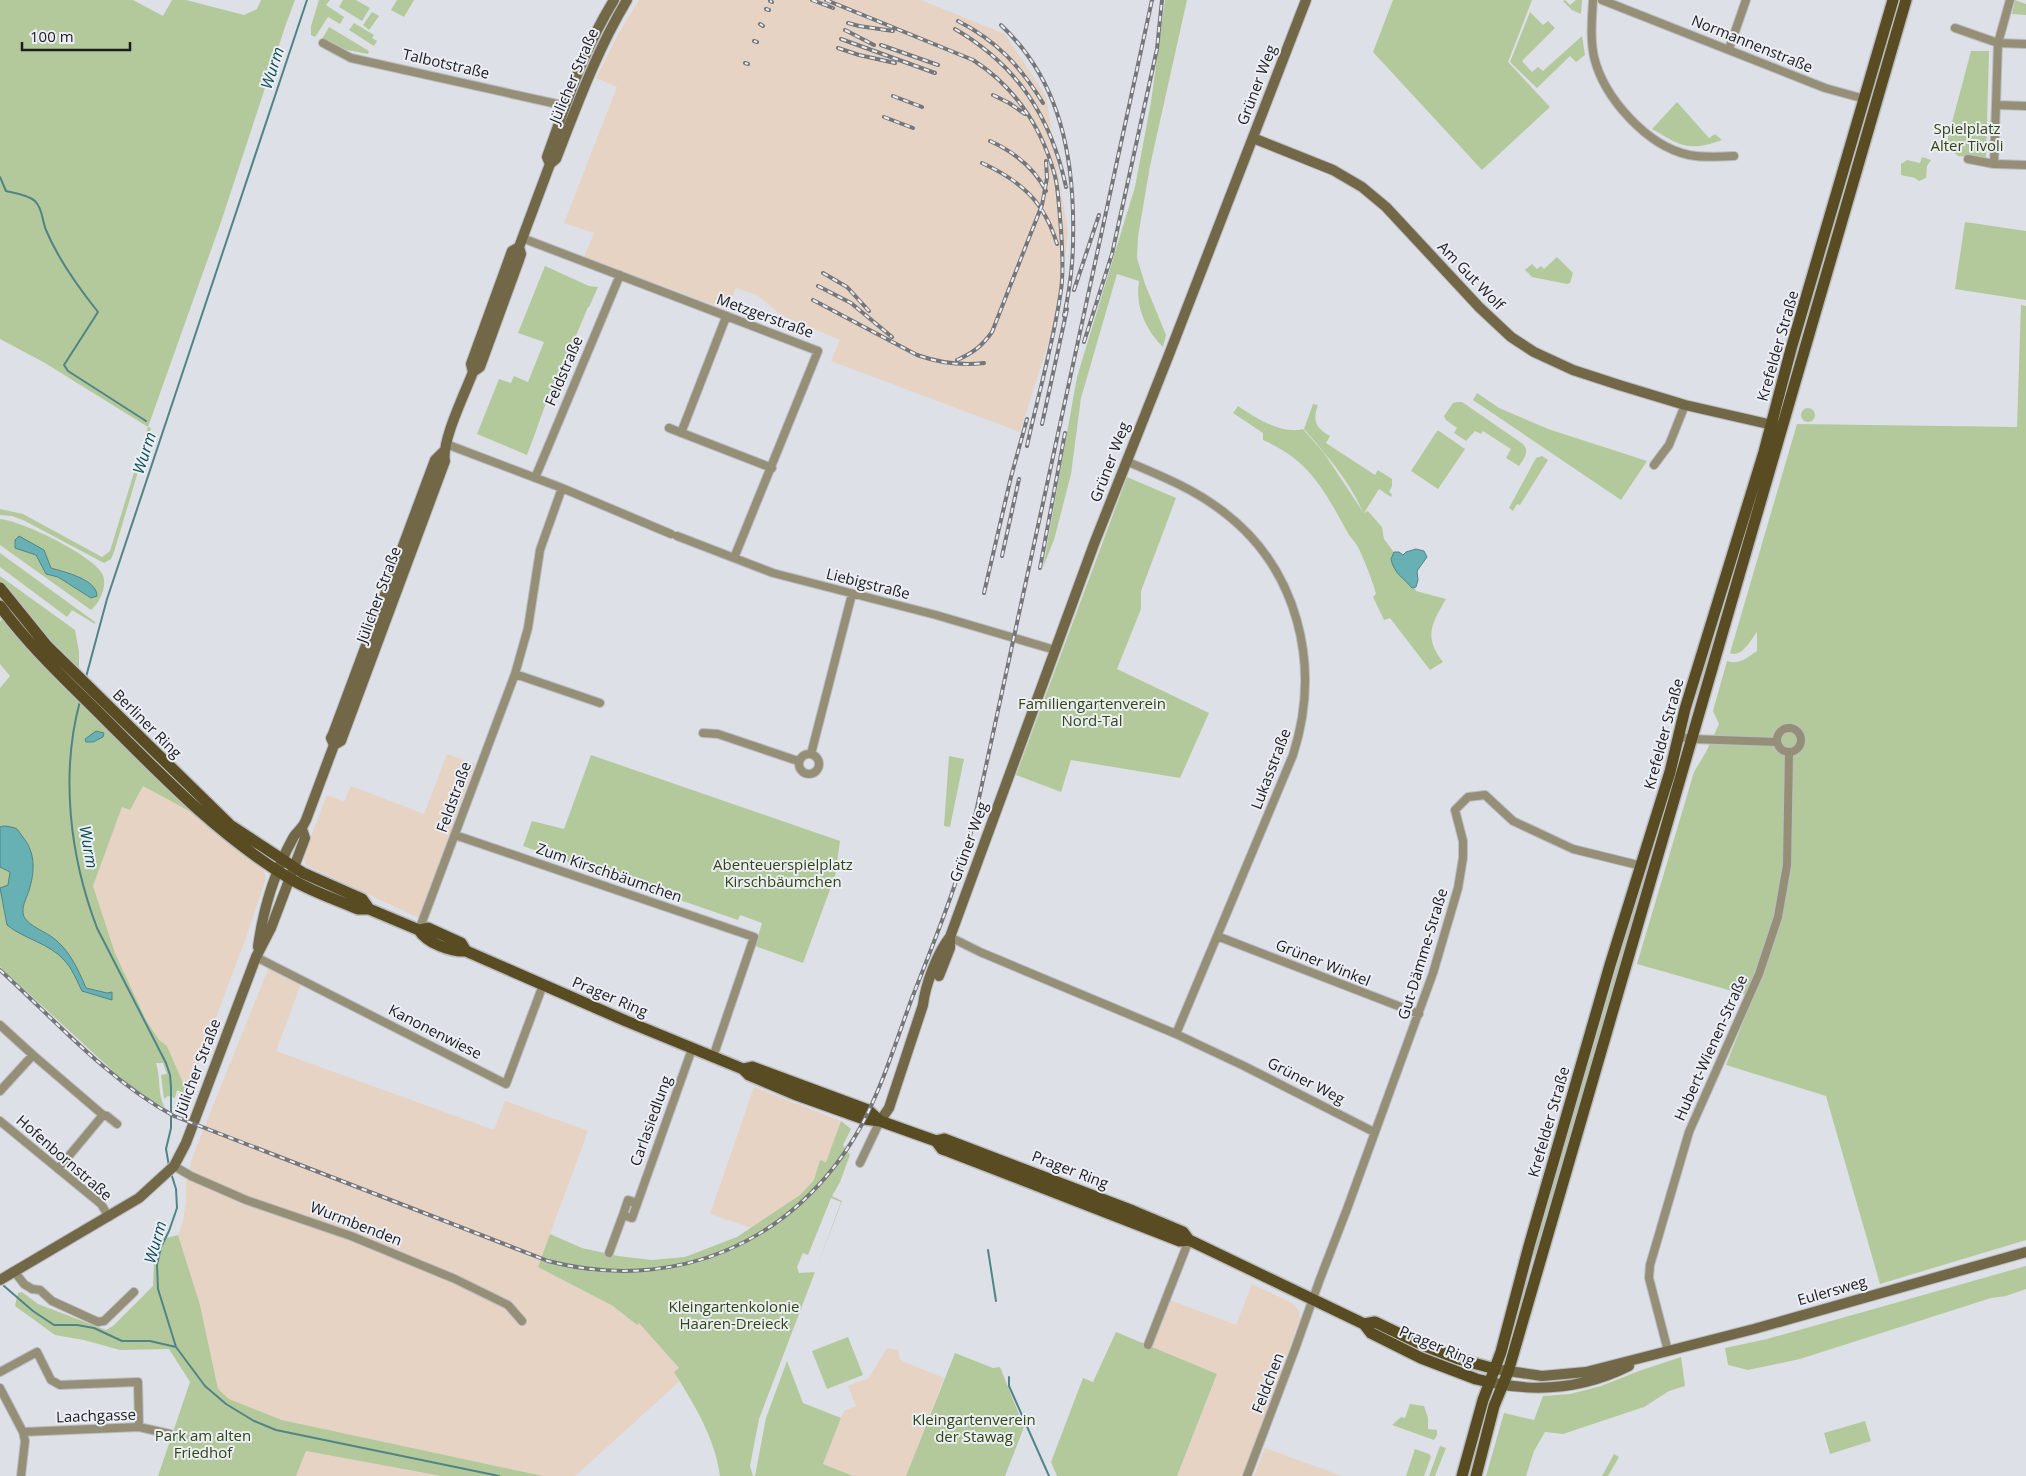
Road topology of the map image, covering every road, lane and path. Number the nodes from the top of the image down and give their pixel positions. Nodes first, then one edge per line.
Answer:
1 (614, 0) edge
2 (627, 0) edge
3 (1306, 0) edge
4 (1593, 0) edge
5 (1602, 0) edge
6 (1746, 0) edge
7 (1893, 0) edge
8 (1906, 0) edge
9 (2010, 0) edge
10 (1954, 28) dead end
11 (323, 43) dead end
12 (1998, 43) junction
13 (2026, 44) edge
14 (1729, 49) junction
15 (1865, 99) junction
16 (1997, 105) junction
17 (2026, 106) edge
18 (571, 108) junction
19 (1253, 138) junction
20 (1734, 156) dead end
21 (1968, 159) dead end
22 (1994, 164) junction
23 (2026, 165) edge
24 (521, 243) junction
25 (620, 275) junction
26 (726, 317) junction
27 (1685, 405) junction
28 (1777, 426) junction
29 (669, 428) dead end
30 (681, 433) junction
31 (444, 448) junction
32 (1126, 461) junction
33 (1654, 465) dead end
34 (772, 468) junction
35 (535, 478) junction
36 (562, 488) junction
37 (734, 558) junction
38 (0, 588) edge
39 (852, 594) junction
40 (0, 606) edge
41 (1055, 650) junction
42 (515, 674) junction
43 (600, 703) dead end
44 (704, 733) dead end
45 (1680, 737) junction
46 (1692, 740) junction
47 (1777, 742) junction
48 (1789, 752) junction
49 (811, 754) junction
50 (798, 761) junction
51 (455, 836) junction
52 (1642, 866) junction
53 (287, 870) junction
54 (420, 930) junction
55 (1217, 936) junction
56 (950, 937) junction
57 (257, 955) junction
58 (543, 985) junction
59 (1419, 1014) junction
60 (0, 1025) edge
61 (1176, 1034) junction
62 (692, 1049) junction
63 (32, 1055) junction
64 (713, 1056) junction
65 (0, 1091) edge
66 (102, 1115) junction
67 (0, 1121) edge
68 (880, 1121) junction
69 (117, 1124) dead end
70 (1374, 1132) junction
71 (860, 1162) dead end
72 (58, 1169) junction
73 (171, 1169) junction
74 (109, 1217) junction
75 (1189, 1240) junction
76 (2026, 1252) edge
77 (609, 1253) dead end
78 (14, 1271) junction
79 (0, 1280) edge
80 (134, 1292) dead end
81 (1313, 1300) junction
82 (522, 1321) dead end
83 (1364, 1324) junction
84 (1148, 1345) dead end
85 (1668, 1351) junction
86 (1646, 1358) junction
87 (1495, 1369) junction
88 (0, 1372) edge
89 (1508, 1372) junction
90 (1490, 1382) junction
91 (1504, 1385) junction
92 (0, 1388) edge
93 (139, 1427) junction
94 (23, 1432) junction
95 (170, 1434) dead end
96 (21, 1476) edge
97 (1247, 1476) edge
98 (1462, 1476) edge
99 (1476, 1476) edge

1 - 18 main road, Jülicher Straße
2 - 18 main road, Jülicher Straße
3 - 19 main road, Grüner Weg
4 - 20 street
5 - 14 street, Normannenstraße
6 - 14 street
7 - 15 main road, Krefelder Straße
8 - 28 main road, Krefelder Straße
9 - 12 street
10 - 12 street
11 - 18 street, Talbotstraße
12 - 13 street
12 - 16 street
14 - 15 street, Normannenstraße
15 - 28 main road, Krefelder Straße
16 - 17 street
16 - 22 street
18 - 24 main road, Jülicher Straße
19 - 27 main road, Am Gut Wolf
19 - 32 main road, Grüner Weg
21 - 22 street
22 - 23 street
24 - 25 street, Metzgerstraße
24 - 31 main road, Jülicher Straße
25 - 26 street, Metzgerstraße
25 - 35 street, Feldstraße
26 - 30 street
26 - 34 street, Metzgerstraße
27 - 28 main road, Am Gut Wolf
27 - 33 street
28 - 45 main road, Krefelder Straße
28 - 46 main road, Krefelder Straße
29 - 30 street
30 - 34 street
31 - 35 street, Liebigstraße
31 - 53 main road, Jülicher Straße
32 - 41 main road, Grüner Weg
32 - 55 street, Lukasstraße
34 - 37 street, Metzgerstraße
35 - 36 street, Liebigstraße
36 - 37 street, Liebigstraße
36 - 42 street, Feldstraße
37 - 39 street, Liebigstraße
38 - 53 main road, Berliner Ring
39 - 41 street, Liebigstraße
39 - 49 street
40 - 53 main road, Berliner Ring
41 - 56 main road, Grüner Weg
42 - 43 street
42 - 51 street, Feldstraße
44 - 50 street
45 - 46 street
45 - 52 main road, Krefelder Straße
46 - 47 street
46 - 89 main road, Krefelder Straße
47 - 48 street
47 - 48 street
48 - 85 street, Hubert-Wienen-Straße
49 - 50 street
49 - 50 street
51 - 54 street, Feldstraße
51 - 64 street, Zum Kirschbäumchen
52 - 59 street, Gut-Dämme-Straße
52 - 87 main road, Krefelder Straße
53 - 54 main road, Prager Ring
53 - 57 main road, Jülicher Straße
54 - 58 main road, Prager Ring
55 - 59 street, Grüner Winkel
55 - 61 street, Lukasstraße
56 - 61 street, Grüner Weg
56 - 68 main road, Grüner Weg
57 - 58 street, Kanonenwiese
57 - 73 main road, Jülicher Straße
58 - 62 main road, Prager Ring
59 - 70 street, Gut-Dämme-Straße
60 - 63 street
61 - 70 street, Grüner Weg
62 - 64 main road, Prager Ring
62 - 77 street, Carlasiedlung
63 - 65 street
63 - 66 street
64 - 68 main road, Prager Ring
66 - 69 street
66 - 72 street
67 - 72 street, Hofenbornstraße
68 - 71 street
68 - 75 main road, Prager Ring
70 - 81 street, Gut-Dämme-Straße
72 - 74 street, Hofenbornstraße
73 - 74 main road, Jülicher Straße
73 - 82 street, Wurmbenden
74 - 78 main road, Jülicher Straße
75 - 81 main road, Prager Ring
75 - 84 street
76 - 85 main road, Eulersweg
78 - 79 main road, Jülicher Straße
78 - 80 street
81 - 83 main road, Prager Ring
81 - 97 street, Feldchen
83 - 87 main road, Prager Ring
83 - 90 main road, Prager Ring
85 - 86 main road, Eulersweg
86 - 89 main road, Eulersweg
86 - 91 main road, Eulersweg
87 - 89 main road, Eulersweg
87 - 90 main road, Krefelder Straße
88 - 93 street
89 - 91 main road, Krefelder Straße
90 - 91 main road, Prager Ring
90 - 98 main road, Krefelder Straße
91 - 99 main road, Krefelder Straße
92 - 94 street
93 - 94 street, Laachgasse
93 - 95 street, Laachgasse
94 - 96 street

